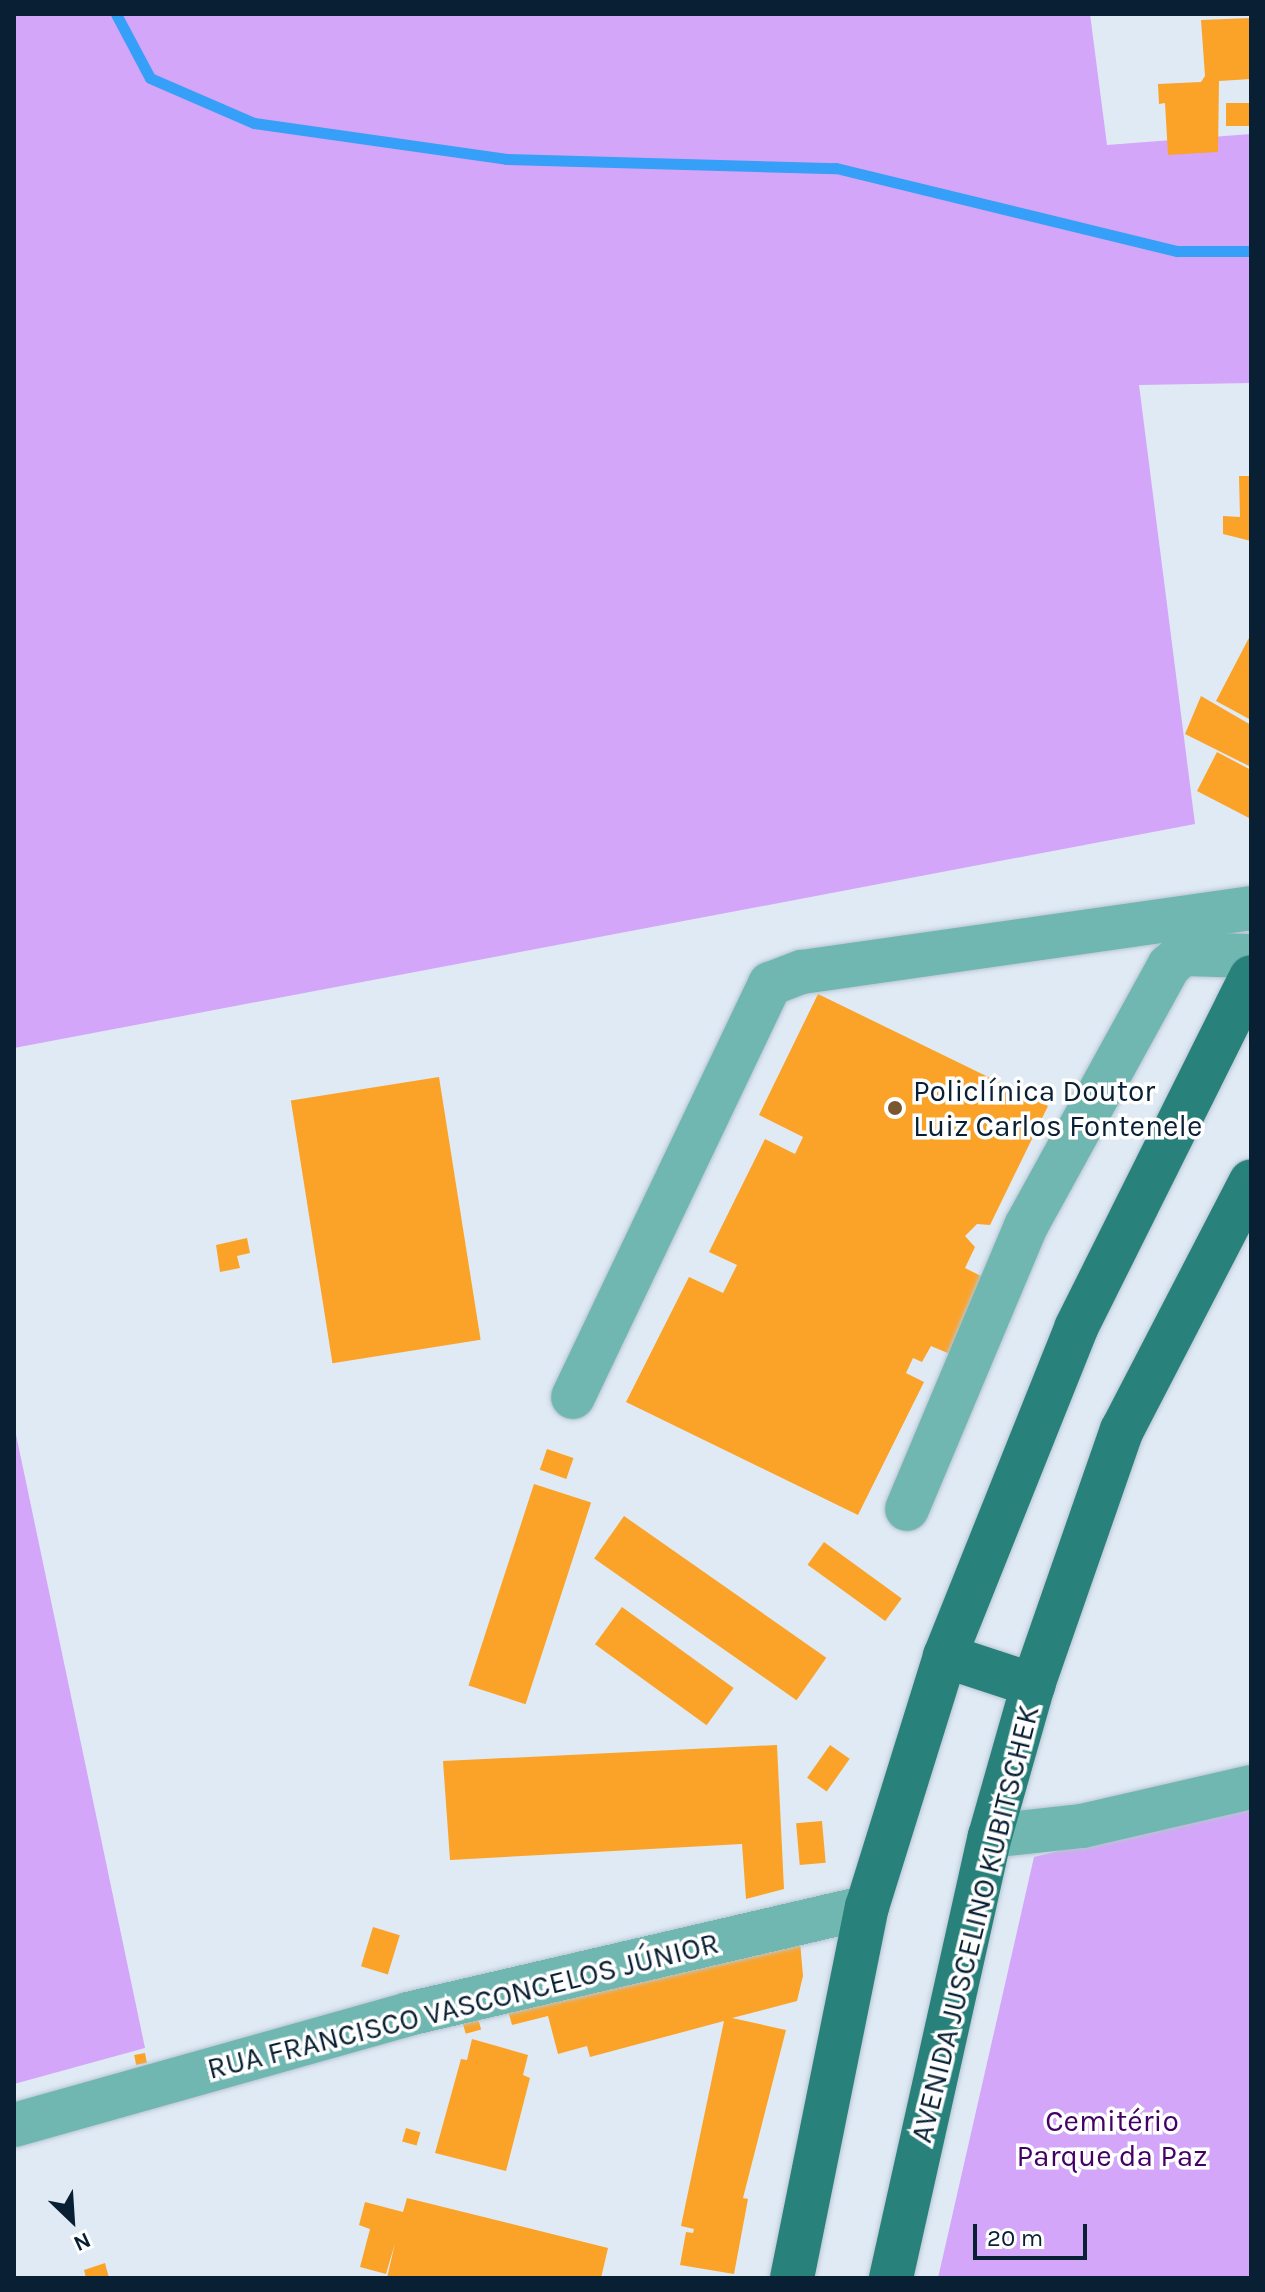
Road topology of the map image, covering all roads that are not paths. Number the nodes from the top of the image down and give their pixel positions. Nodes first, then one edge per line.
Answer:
1 (1251, 908) edge
2 (1251, 956) edge
3 (1251, 977) edge
4 (1251, 1181) edge
5 (573, 1397) dead end
6 (907, 1509) dead end
7 (945, 1656) junction
8 (1033, 1685) junction
9 (1251, 1787) edge
10 (990, 1836) junction
11 (867, 1907) junction
12 (14, 2125) edge
13 (792, 2278) edge
14 (891, 2278) edge

1 - 5 street
2 - 6 street
3 - 7 main road
4 - 8 main road, AVENIDA JUSCELINO KUBITSCHEK
7 - 8 main road
7 - 11 main road
8 - 10 main road, AVENIDA JUSCELINO KUBITSCHEK
9 - 10 street
10 - 14 main road, AVENIDA JUSCELINO KUBITSCHEK
11 - 12 street, RUA FRANCISCO VASCONCELOS JÚNIOR
11 - 13 main road

